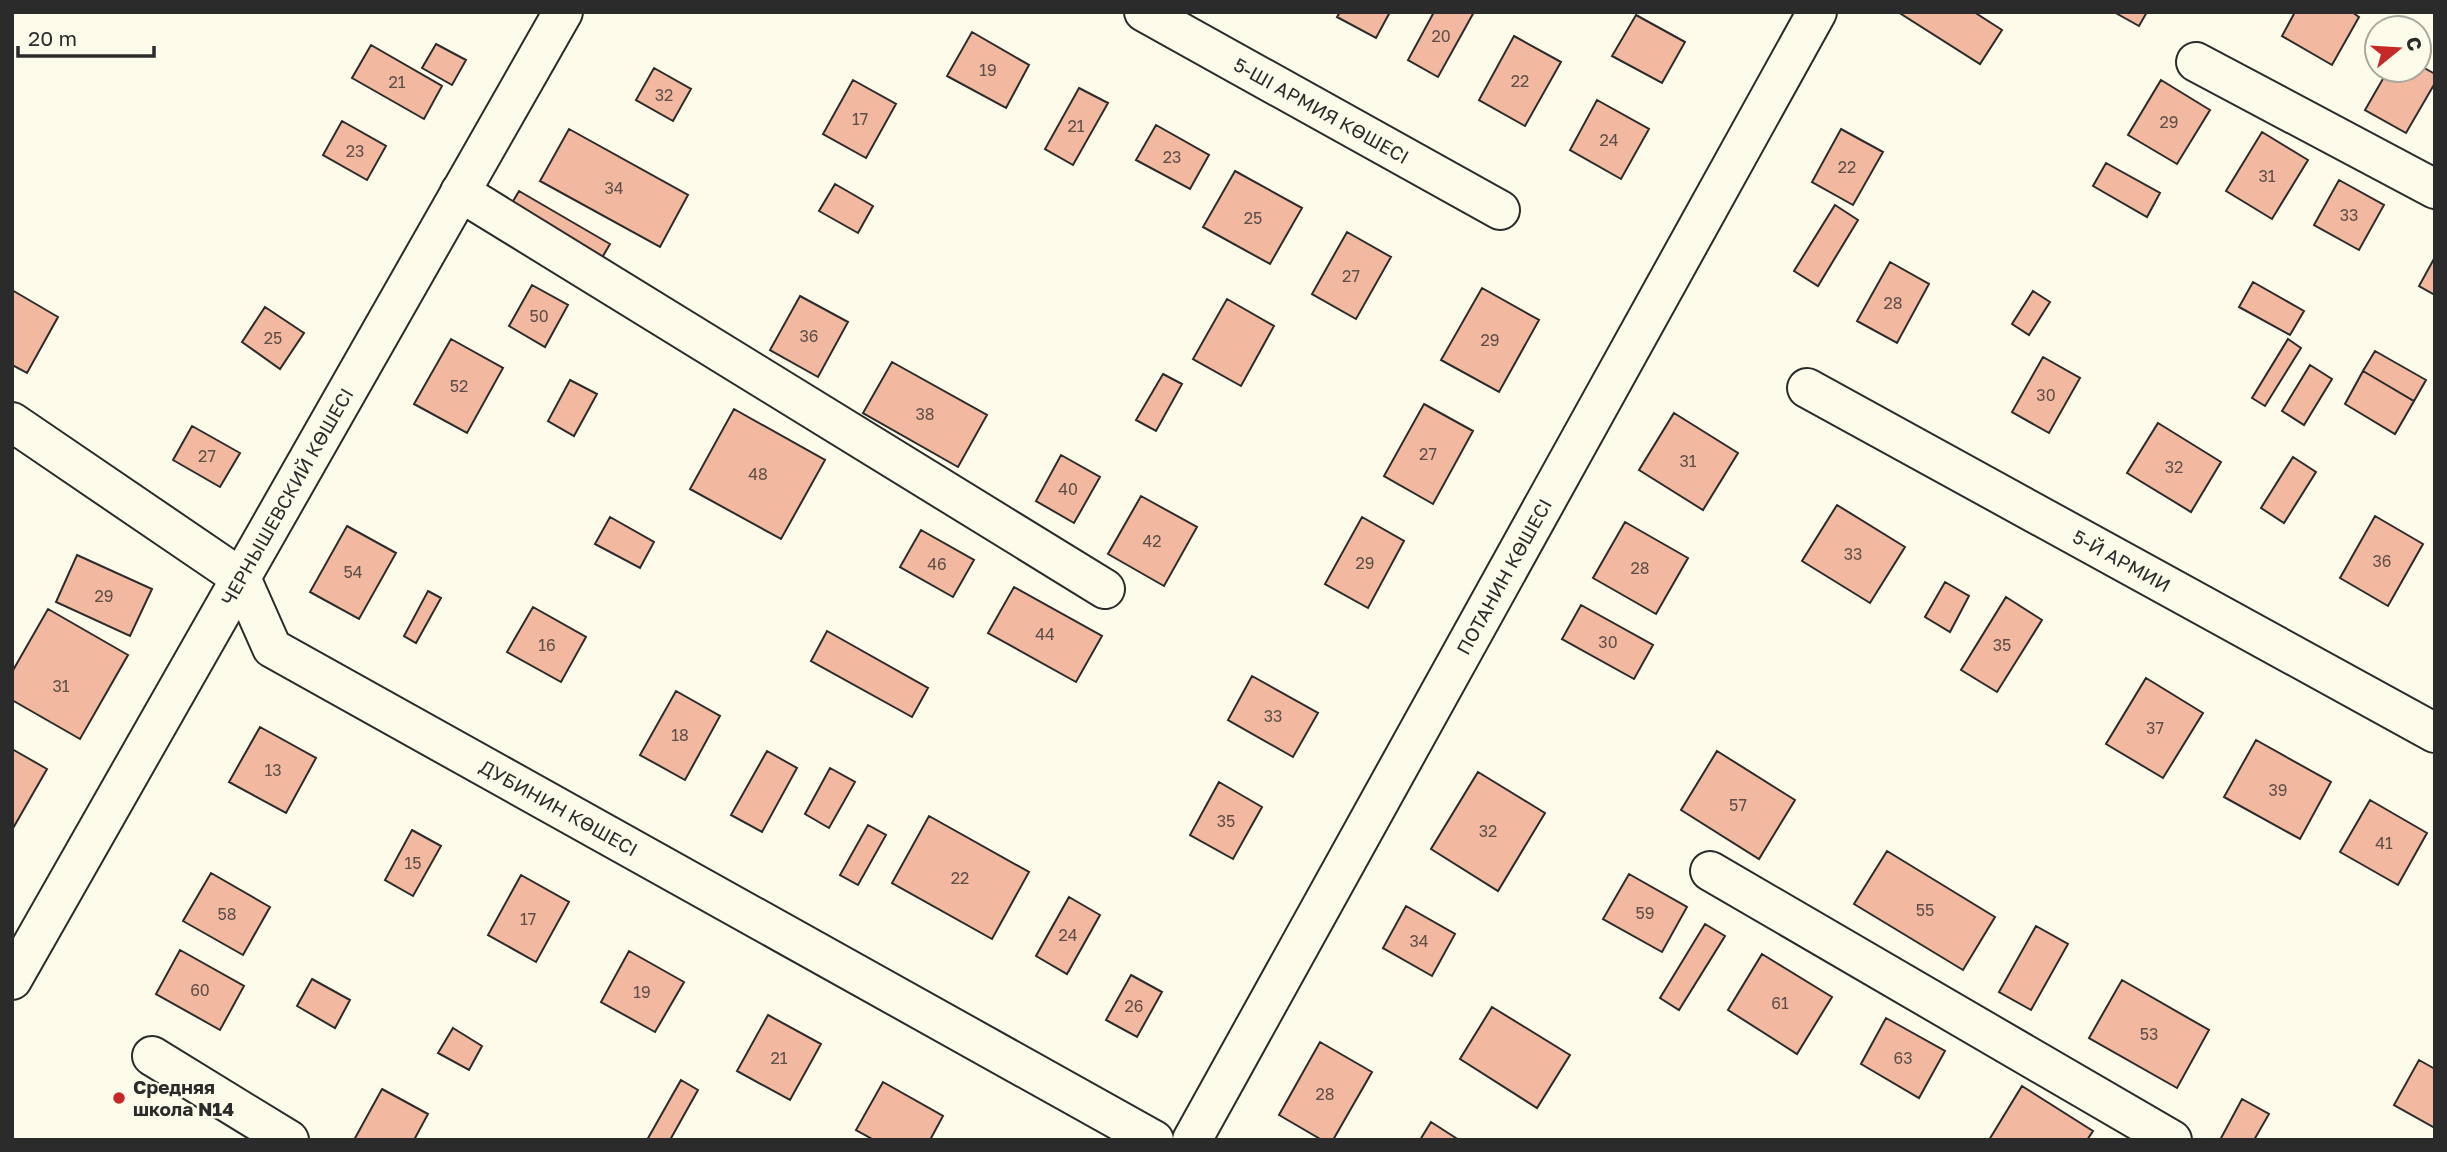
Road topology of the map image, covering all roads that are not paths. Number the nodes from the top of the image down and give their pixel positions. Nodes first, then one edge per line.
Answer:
1 (563, 12) edge
2 (1144, 12) edge
3 (1818, 12) edge
4 (2196, 62) dead end
5 (2435, 189) edge
6 (460, 192) junction
7 (1500, 210) dead end
8 (1807, 388) dead end
9 (12, 422) edge
10 (241, 578) junction
11 (1105, 589) dead end
12 (2435, 733) edge
13 (1710, 871) dead end
14 (12, 979) edge
15 (152, 1056) dead end
16 (289, 1140) edge
17 (1154, 1140) edge
18 (1192, 1140) edge
19 (2172, 1140) edge

1 - 6 street, ЧЕРНЫШЕВСКИЙ КӨШЕСІ
2 - 7 street, 5-ШІ АРМИЯ КӨШЕСІ
3 - 18 street, ПОТАНИН КӨШЕСІ
4 - 5 street
6 - 10 street, ЧЕРНЫШЕВСКИЙ КӨШЕСІ
6 - 11 street
8 - 12 street, 5-Й АРМИИ
9 - 10 street
10 - 14 street, ЧЕРНЫШЕВСКИЙ КӨШЕСІ
10 - 17 street, ДУБИНИН КӨШЕСІ
13 - 19 street
15 - 16 street

